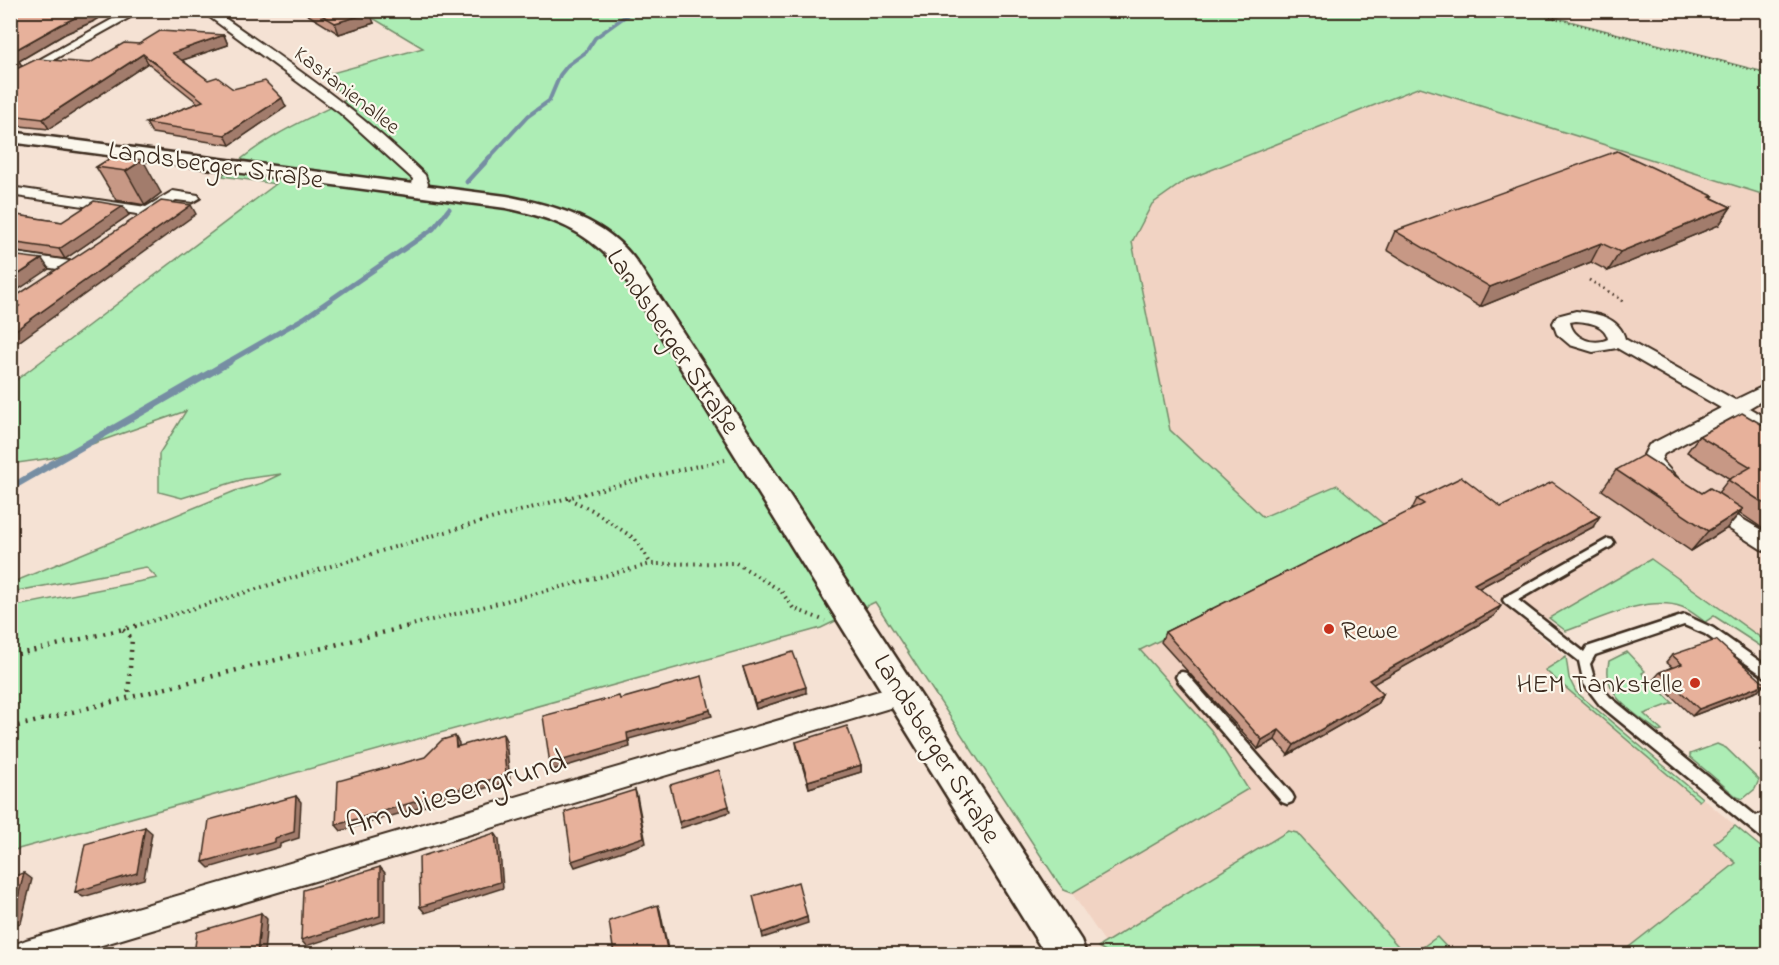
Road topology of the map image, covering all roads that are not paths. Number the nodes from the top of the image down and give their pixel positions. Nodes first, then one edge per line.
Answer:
1 (138, 10) edge
2 (205, 10) edge
3 (10, 81) edge
4 (10, 137) edge
5 (418, 190) junction
6 (10, 191) edge
7 (194, 198) dead end
8 (149, 212) junction
9 (131, 224) edge
10 (10, 256) edge
11 (50, 279) edge
12 (1617, 341) dead end
13 (1768, 390) edge
14 (1736, 408) junction
15 (1768, 427) edge
16 (1608, 543) dead end
17 (1768, 544) edge
18 (1586, 660) junction
19 (1768, 674) edge
20 (1182, 678) dead end
21 (903, 694) junction
22 (1287, 798) dead end
23 (1762, 820) edge
24 (1768, 834) edge
25 (26, 954) edge
26 (1067, 954) edge

1 - 3 street
2 - 5 street, Kastanienallee
4 - 5 main road, Landsberger Straße
5 - 21 main road, Landsberger Straße
6 - 8 street
7 - 8 street
8 - 9 street
10 - 11 street
12 - 14 street
13 - 14 street
14 - 15 street
14 - 17 street
16 - 18 lane
18 - 19 lane
18 - 23 lane
20 - 22 lane
21 - 25 street, Am Wiesengrund
21 - 26 main road, Landsberger Straße
23 - 24 lane

